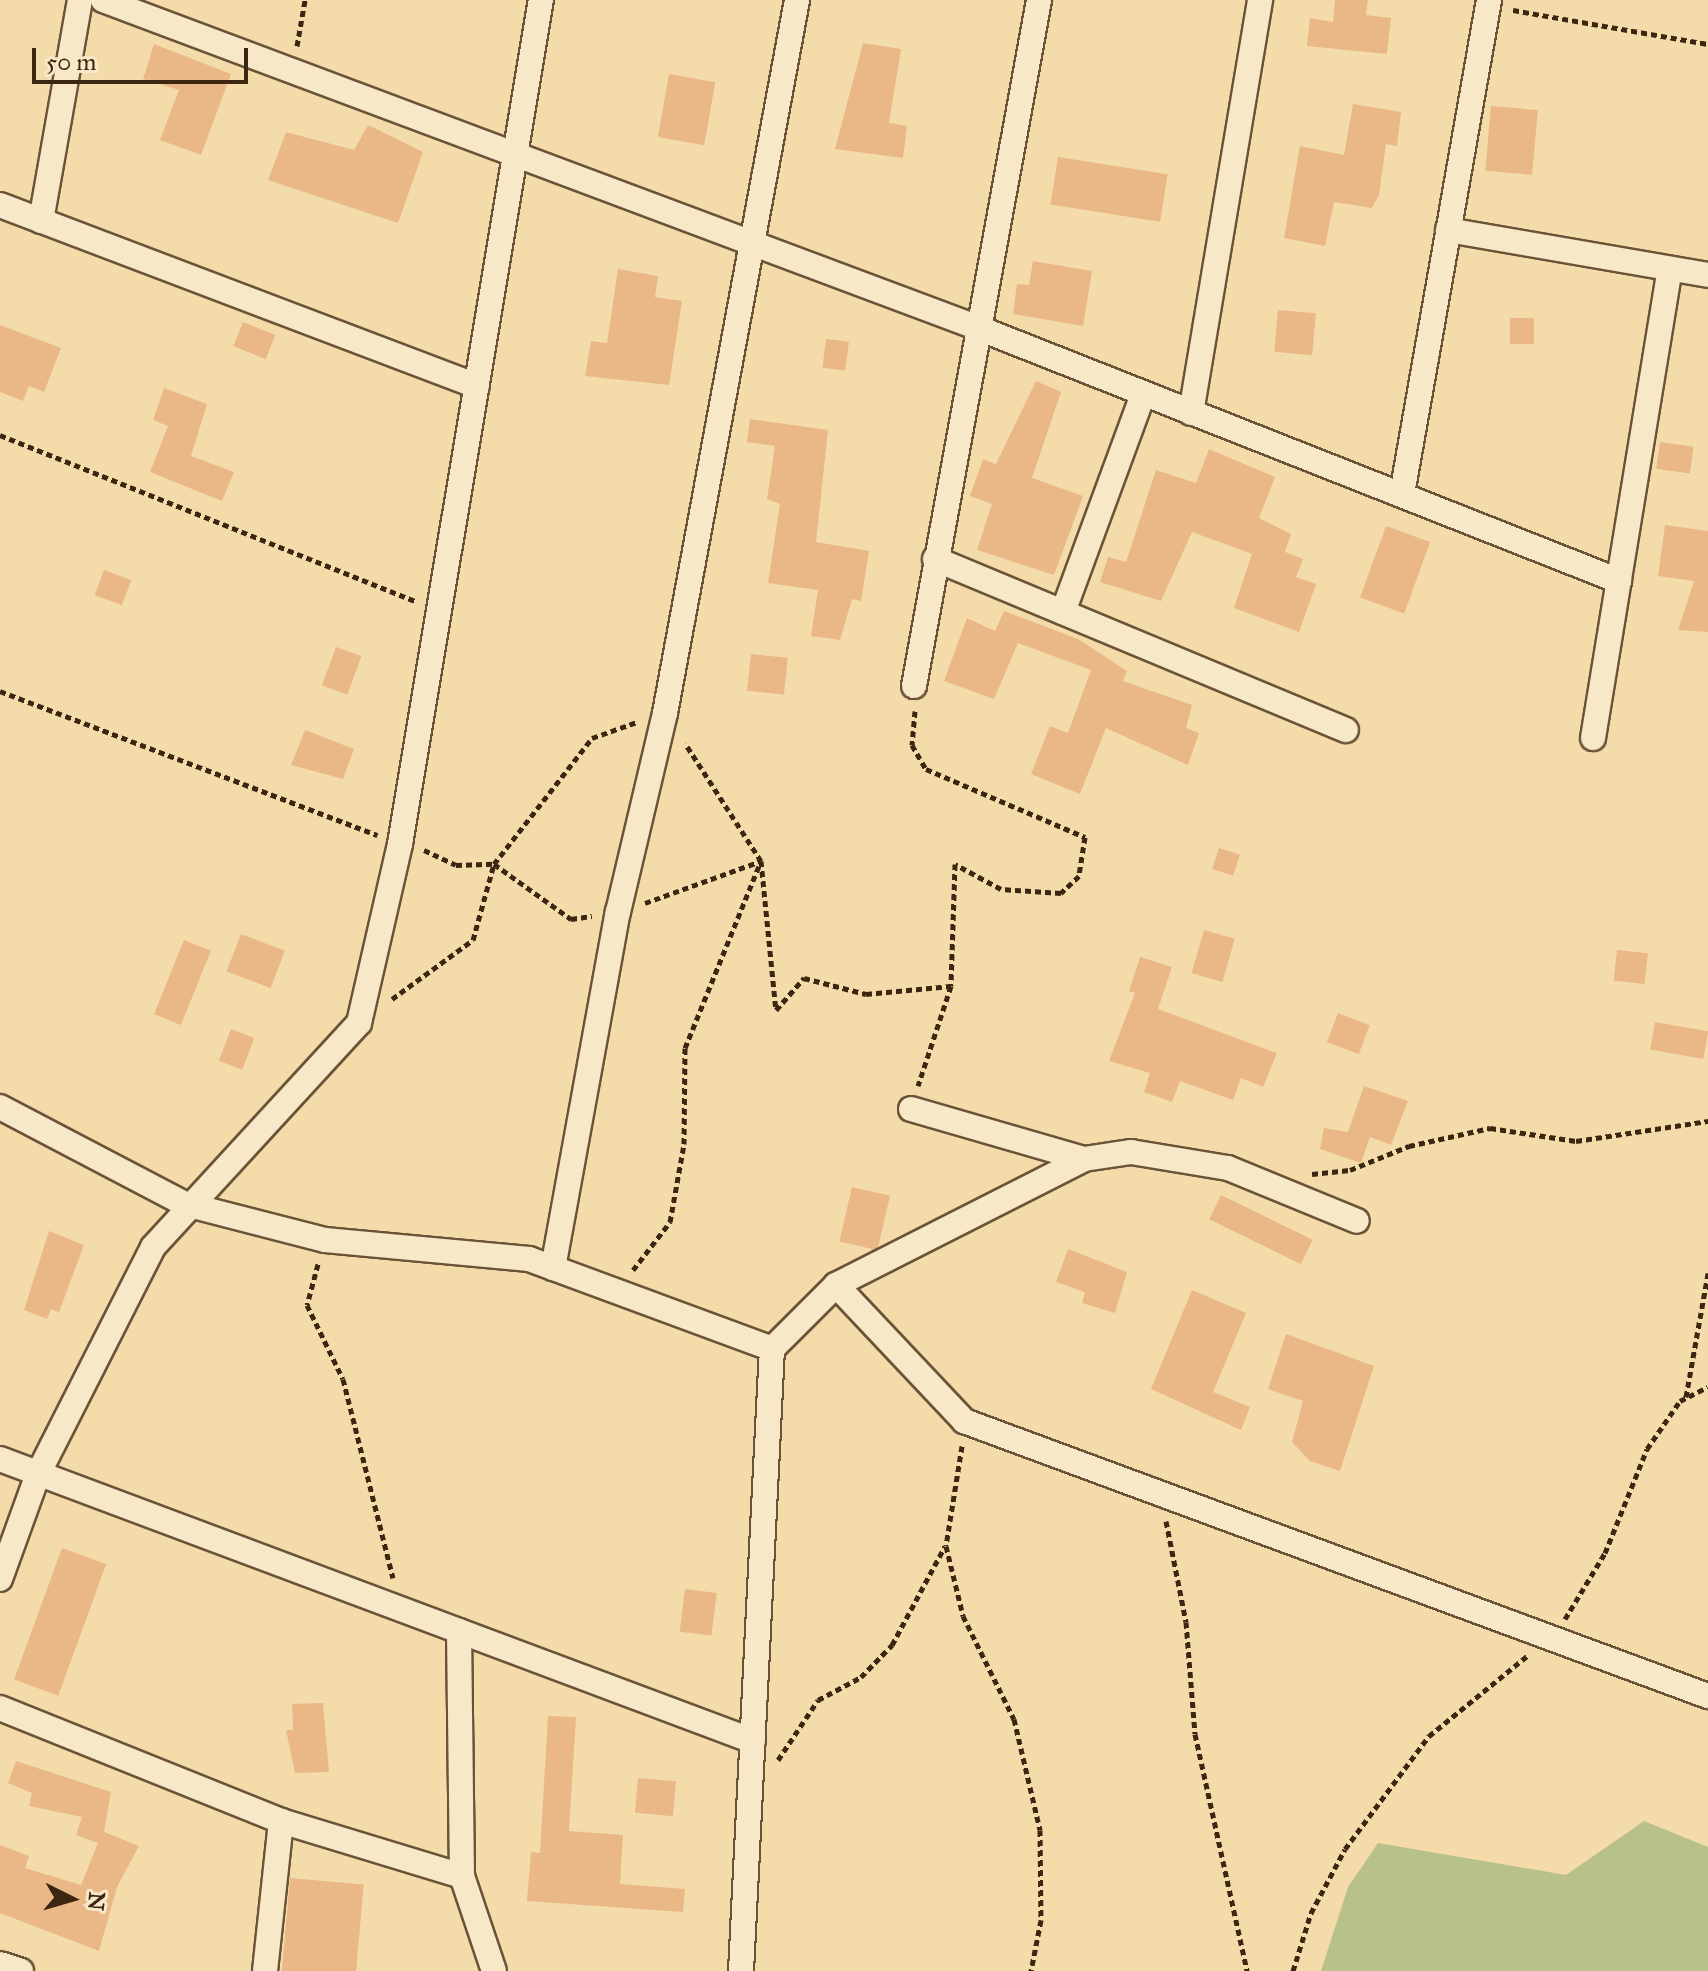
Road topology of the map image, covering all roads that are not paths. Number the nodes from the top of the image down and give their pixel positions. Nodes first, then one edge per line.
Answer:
1 (80, 0) edge
2 (103, 0) edge
3 (541, 0) edge
4 (797, 0) edge
5 (1039, 0) edge
6 (1260, 0) edge
7 (1488, 3) edge
8 (516, 153) junction
9 (0, 205) edge
10 (41, 221) junction
11 (1448, 230) junction
12 (752, 242) junction
13 (1670, 269) junction
14 (1708, 275) edge
15 (981, 329) junction
16 (477, 386) junction
17 (1143, 394) junction
18 (1191, 413) junction
19 (1402, 494) junction
20 (935, 559) junction
21 (1619, 581) junction
22 (1063, 612) junction
23 (914, 686) road end
24 (1346, 730) dead end
25 (1593, 738) dead end
26 (0, 1107) edge
27 (911, 1109) road end
28 (1084, 1159) junction
29 (185, 1204) junction
30 (1357, 1221) dead end
31 (553, 1268) junction
32 (836, 1285) junction
33 (772, 1349) junction
34 (0, 1459) edge
35 (38, 1474) junction
36 (0, 1579) edge
37 (459, 1631) junction
38 (1708, 1696) edge
39 (0, 1708) edge
40 (753, 1741) junction
41 (281, 1821) junction
42 (462, 1876) junction
43 (0, 1964) edge
44 (21, 1971) edge
45 (265, 1971) edge
46 (494, 1971) edge
47 (741, 1971) edge

1 - 10 street
2 - 8 street
3 - 8 street
4 - 12 street
5 - 15 street
6 - 18 street
7 - 11 street
8 - 12 street
8 - 16 street
9 - 10 street
10 - 16 street
11 - 13 street
11 - 19 street
12 - 15 street
12 - 31 street
13 - 14 street
13 - 21 street
15 - 17 street
15 - 20 street
16 - 29 street
17 - 18 street
17 - 22 street
18 - 19 street
19 - 21 street
20 - 22 street
20 - 23 street
21 - 25 street
22 - 24 street
26 - 29 street
27 - 28 street
28 - 30 street
28 - 32 street
29 - 31 street
29 - 35 street
31 - 33 street
32 - 33 street
32 - 38 street
33 - 40 street
34 - 35 street
35 - 36 street
35 - 37 street
37 - 40 street
37 - 42 street
39 - 41 street
40 - 47 street
41 - 42 street
41 - 45 street
42 - 46 street
43 - 44 street

